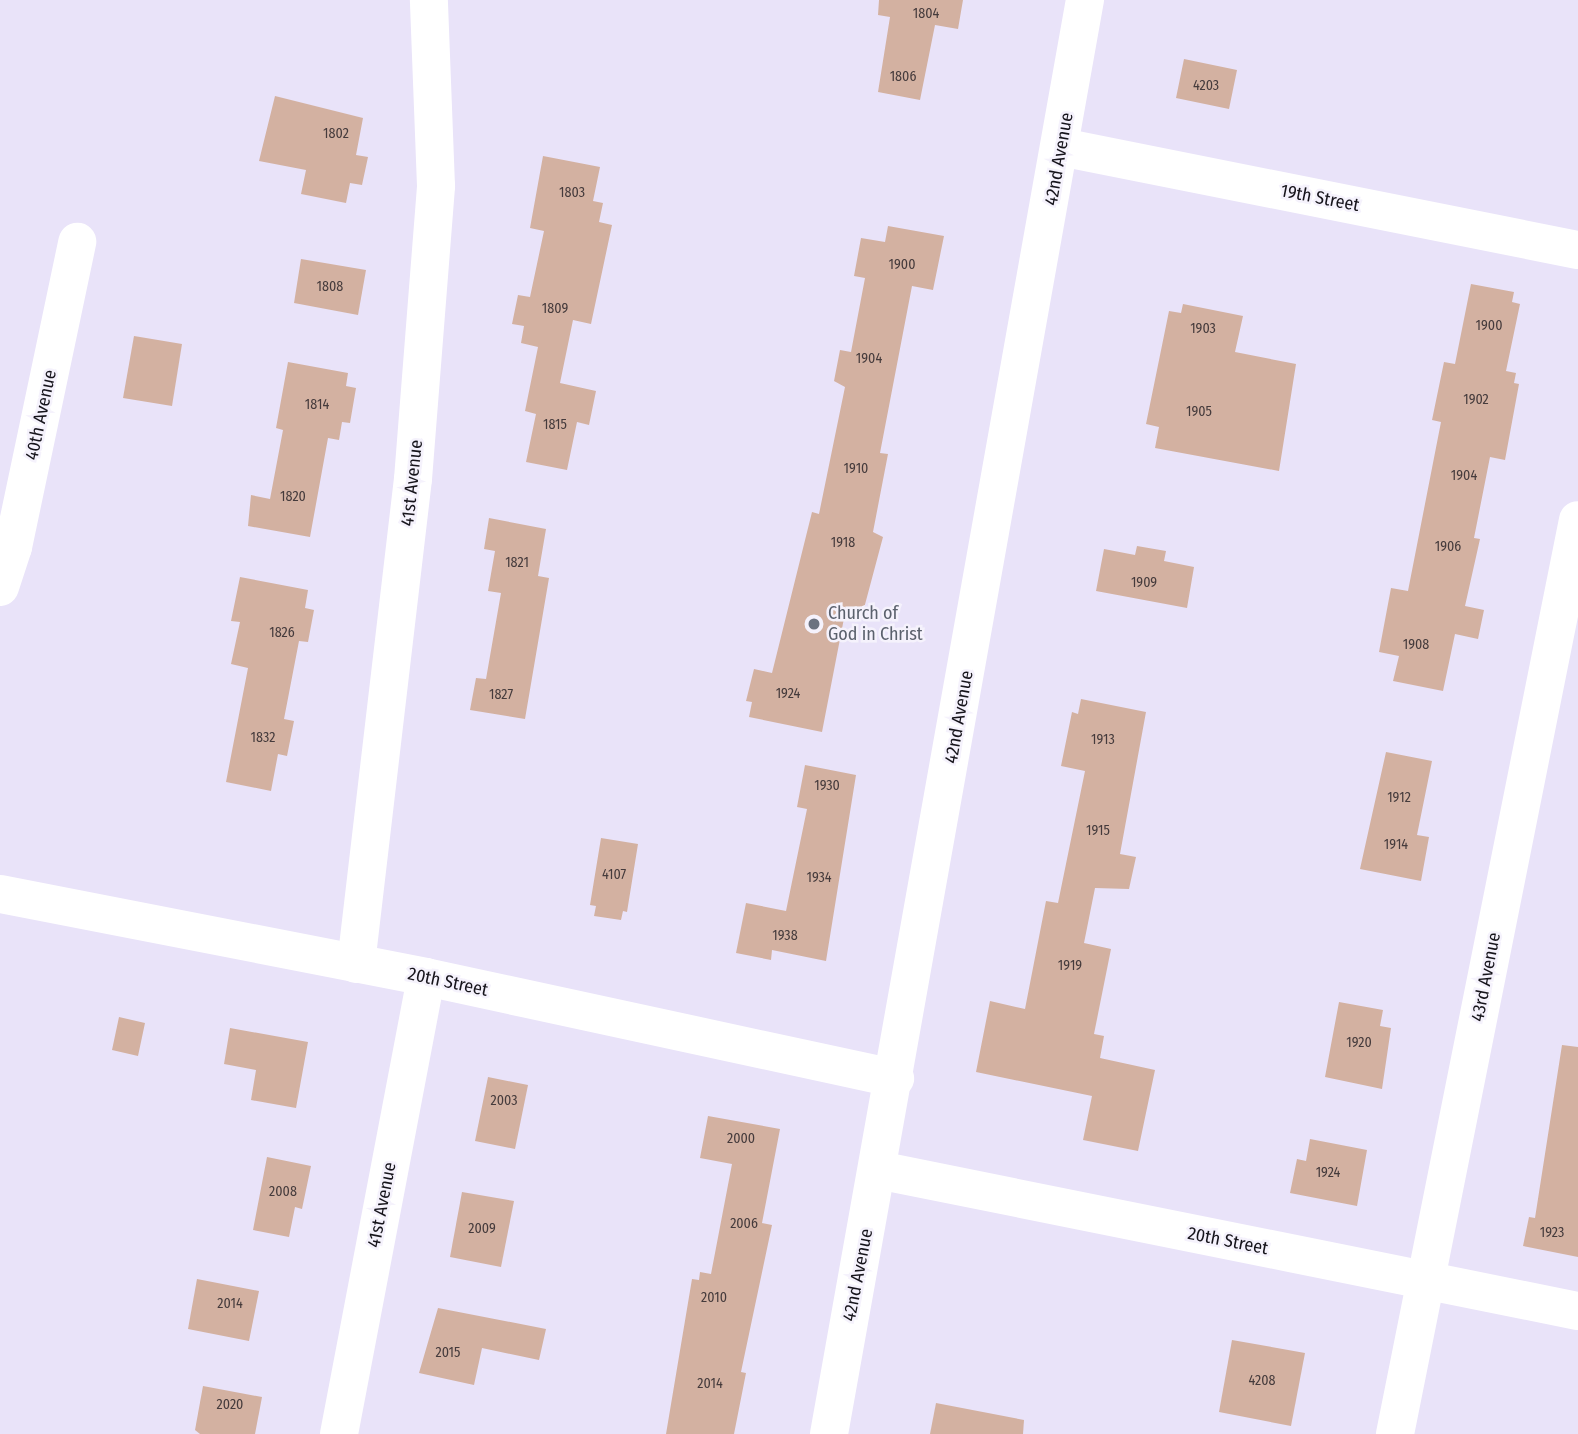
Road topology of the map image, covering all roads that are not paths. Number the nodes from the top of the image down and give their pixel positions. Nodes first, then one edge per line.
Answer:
1 (429, 0) edge
2 (1085, 0) edge
3 (1061, 147) junction
4 (77, 242) dead end
5 (1578, 250) edge
6 (1578, 520) edge
7 (0, 587) edge
8 (0, 894) edge
9 (356, 964) junction
10 (426, 977) junction
11 (895, 1078) junction
12 (878, 1170) junction
13 (1425, 1281) junction
14 (1578, 1311) edge
15 (339, 1434) edge
16 (829, 1434) edge
17 (1395, 1434) edge

1 - 9 street, 41st Avenue
2 - 3 street, 42nd Avenue
3 - 5 street, 19th Street
3 - 11 street, 42nd Avenue
4 - 7 street, 40th Avenue
6 - 13 street, 43rd Avenue
8 - 9 street, 20th Street
9 - 10 street, 20th Street
10 - 11 street, 20th Street
10 - 15 street, 41st Avenue
11 - 12 street, 42nd Avenue
12 - 13 street, 20th Street
12 - 16 street, 42nd Avenue
13 - 14 street, 20th Street
13 - 17 street, 43rd Avenue

